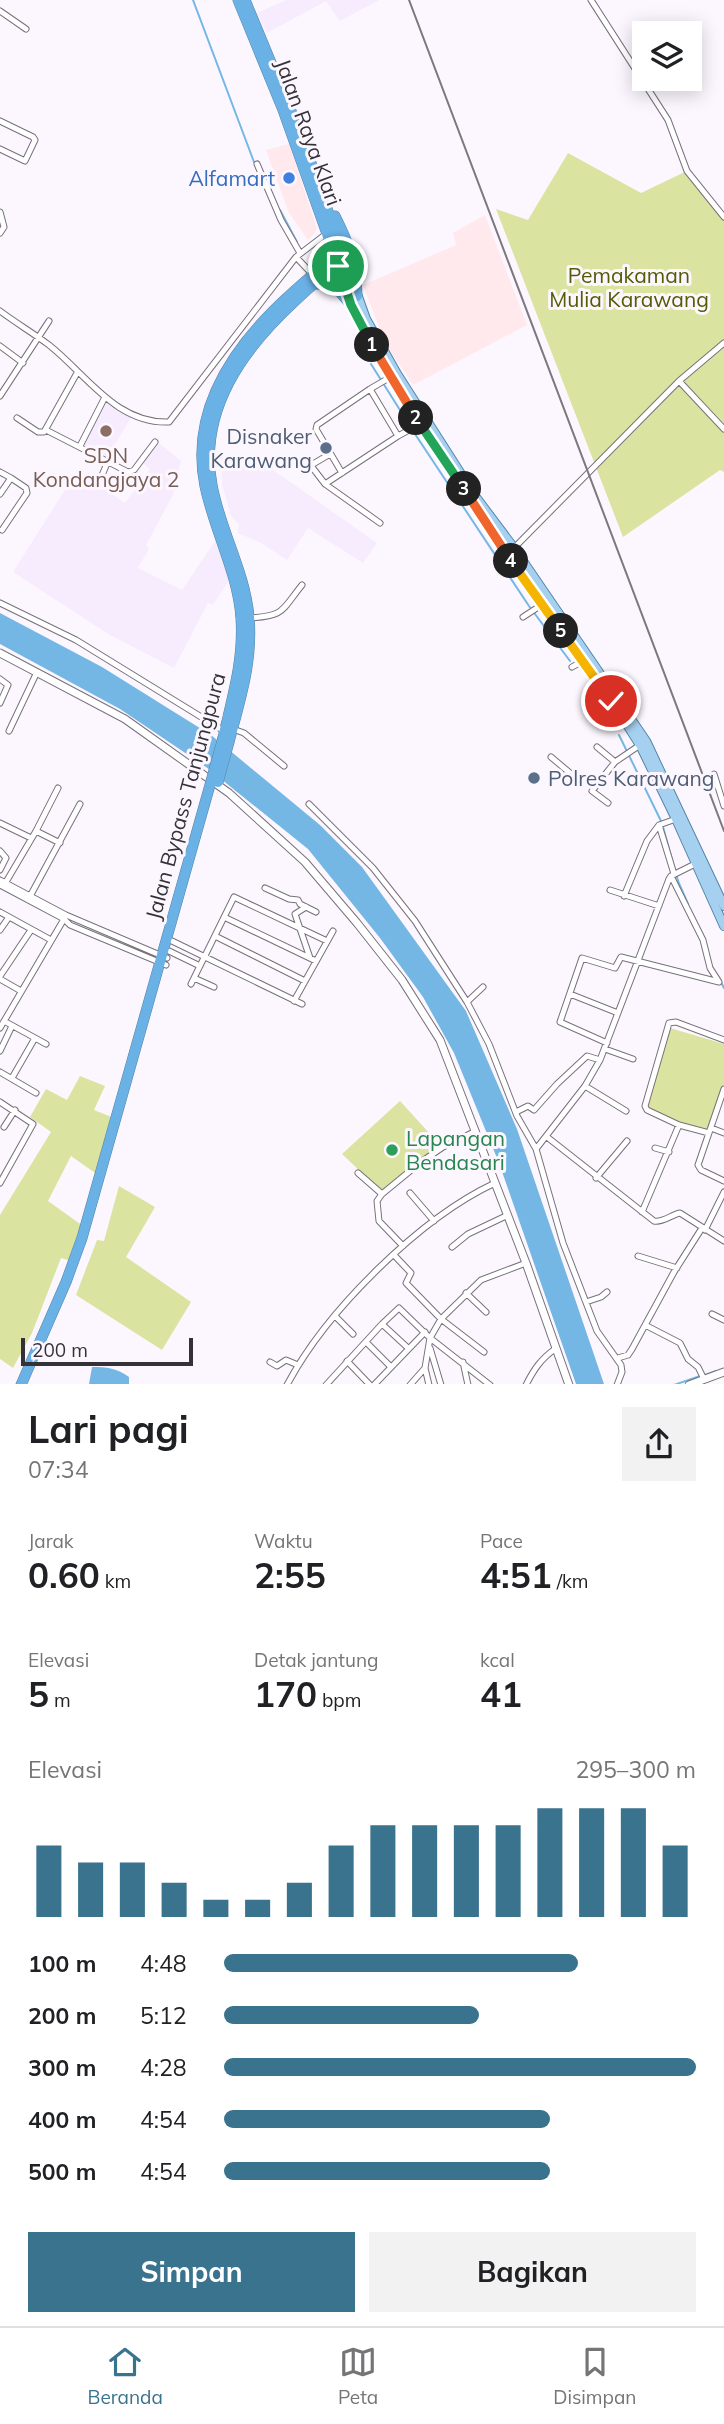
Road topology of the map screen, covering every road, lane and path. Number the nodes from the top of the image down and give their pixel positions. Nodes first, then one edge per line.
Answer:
1 (238, 0) edge
2 (245, 0) edge
3 (591, 0) edge
4 (0, 11) edge
5 (26, 29) dead end
6 (2, 122) edge
7 (0, 130) edge
8 (0, 149) edge
9 (257, 164) dead end
10 (322, 191) junction
11 (0, 212) edge
12 (724, 217) edge
13 (0, 233) edge
14 (327, 237) junction
15 (298, 255) junction
16 (340, 260) junction
17 (313, 280) junction
18 (354, 300) junction
19 (3, 313) edge
20 (49, 321) dead end
21 (0, 323) edge
22 (38, 338) junction
23 (724, 343) edge
24 (0, 346) edge
25 (23, 363) junction
26 (77, 373) junction
27 (389, 378) junction
28 (679, 382) junction
29 (370, 389) junction
30 (0, 396) edge
31 (105, 397) junction
32 (17, 418) dead end
33 (415, 427) junction
34 (724, 429) edge
35 (46, 430) junction
36 (398, 436) junction
37 (155, 442) dead end
38 (80, 446) junction
39 (330, 454) junction
40 (108, 461) junction
41 (0, 472) edge
42 (342, 473) junction
43 (11, 478) junction
44 (100, 480) dead end
45 (325, 484) junction
46 (0, 494) edge
47 (380, 523) dead end
48 (2, 530) dead end
49 (514, 548) junction
50 (503, 551) junction
51 (302, 585) dead end
52 (0, 603) edge
53 (540, 607) junction
54 (525, 615) dead end
55 (249, 618) junction
56 (0, 653) edge
57 (580, 662) junction
58 (37, 672) junction
59 (0, 679) edge
60 (0, 703) edge
61 (608, 705) junction
62 (9, 731) dead end
63 (227, 735) junction
64 (640, 745) junction
65 (597, 747) dead end
66 (551, 757) dead end
67 (615, 762) junction
68 (284, 766) dead end
69 (570, 772) dead end
70 (714, 774) dead end
71 (213, 786) junction
72 (58, 788) dead end
73 (608, 803) dead end
74 (80, 804) dead end
75 (309, 804) dead end
76 (724, 806) edge
77 (676, 818) junction
78 (0, 823) edge
79 (661, 824) junction
80 (36, 831) junction
81 (31, 838) junction
82 (60, 843) junction
83 (3, 853) edge
84 (699, 862) junction
85 (0, 870) edge
86 (674, 874) junction
87 (2, 882) edge
88 (265, 888) dead end
89 (610, 890) dead end
90 (624, 896) junction
91 (29, 898) junction
92 (659, 906) junction
93 (724, 906) edge
94 (306, 907) junction
95 (0, 912) edge
96 (316, 912) dead end
97 (9, 917) junction
98 (64, 917) junction
99 (224, 917) junction
100 (724, 926) edge
101 (300, 928) junction
102 (0, 930) edge
103 (31, 930) junction
104 (332, 931) dead end
105 (215, 936) junction
106 (51, 940) junction
107 (327, 941) junction
108 (166, 955) junction
109 (204, 957) junction
110 (313, 960) junction
111 (638, 963) junction
112 (200, 966) junction
113 (0, 978) edge
114 (305, 981) junction
115 (214, 987) dead end
116 (483, 988) dead end
117 (21, 991) junction
118 (570, 994) junction
119 (294, 1001) junction
120 (467, 1002) junction
121 (302, 1004) dead end
122 (618, 1013) junction
123 (4, 1021) junction
124 (12, 1027) junction
125 (0, 1028) edge
126 (35, 1038) junction
127 (724, 1040) edge
128 (46, 1044) dead end
129 (606, 1046) junction
130 (0, 1051) edge
131 (600, 1059) junction
132 (633, 1059) dead end
133 (0, 1072) edge
134 (12, 1078) junction
135 (585, 1086) junction
136 (724, 1088) edge
137 (36, 1093) dead end
138 (0, 1102) edge
139 (15, 1110) junction
140 (626, 1111) dead end
141 (516, 1112) junction
142 (679, 1125) junction
143 (4, 1127) dead end
144 (476, 1130) junction
145 (710, 1131) junction
146 (724, 1133) edge
147 (547, 1138) junction
148 (627, 1141) dead end
149 (655, 1147) dead end
150 (536, 1149) junction
151 (669, 1152) junction
152 (0, 1166) edge
153 (7, 1171) junction
154 (358, 1173) dead end
155 (596, 1178) junction
156 (724, 1181) edge
157 (0, 1183) edge
158 (495, 1183) junction
159 (724, 1192) edge
160 (410, 1193) dead end
161 (382, 1194) junction
162 (642, 1212) junction
163 (508, 1215) junction
164 (433, 1221) junction
165 (703, 1229) junction
166 (724, 1241) edge
167 (403, 1246) junction
168 (452, 1247) dead end
169 (394, 1255) junction
170 (638, 1256) dead end
171 (526, 1263) junction
172 (677, 1268) junction
173 (607, 1292) dead end
174 (466, 1293) junction
175 (586, 1303) junction
176 (486, 1312) dead end
177 (712, 1314) dead end
178 (336, 1317) junction
179 (441, 1319) junction
180 (724, 1320) edge
181 (382, 1324) junction
182 (645, 1325) junction
183 (425, 1332) junction
184 (353, 1334) dead end
185 (430, 1341) junction
186 (366, 1342) junction
187 (408, 1348) junction
188 (555, 1349) junction
189 (484, 1352) dead end
190 (618, 1358) junction
191 (270, 1362) dead end
192 (347, 1362) junction
193 (463, 1362) junction
194 (298, 1365) junction
195 (391, 1367) junction
196 (425, 1368) junction
197 (724, 1372) edge
198 (703, 1376) junction
199 (332, 1378) junction
200 (21, 1384) edge
201 (29, 1384) edge
202 (287, 1384) edge
203 (326, 1384) edge
204 (339, 1384) edge
205 (372, 1384) edge
206 (410, 1384) edge
207 (429, 1384) edge
208 (441, 1384) edge
209 (468, 1384) edge
210 (490, 1384) edge
211 (526, 1384) edge
212 (569, 1384) edge
213 (617, 1384) edge
214 (689, 1384) edge

1 - 14 highway, Jalan Raya Klari
2 - 10 highway, Jalan Raya Klari
3 - 12 street
4 - 5 street
6 - 7 street
6 - 8 street
9 - 15 street
10 - 16 highway, Jalan Raya Klari
10 - 18 highway
11 - 13 street
14 - 15 street
14 - 16 highway, Jalan Raya Klari
14 - 17 highway
15 - 17 street
15 - 31 street
16 - 17 highway, Jalan Bypass Tanjungpura
16 - 18 main road, Jalan Raya Klari
17 - 18 highway
17 - 55 highway, Jalan Bypass Tanjungpura
17 - 63 highway, Jalan Bypass Tanjungpura
18 - 27 main road, Jalan Raya Klari
19 - 21 street
19 - 22 street
20 - 22 street
22 - 25 street
22 - 26 street
23 - 28 street
24 - 25 street
25 - 30 street
26 - 31 street
26 - 35 street
27 - 29 street
27 - 33 main road, Jalan Raya Klari
27 - 49 main road, Jalan Raya Klari
28 - 34 street
28 - 49 street
29 - 36 street
29 - 39 street
31 - 38 street
32 - 35 street
33 - 36 street
33 - 50 main road, Jalan Raya Klari
35 - 38 street
36 - 42 street
37 - 40 street
38 - 40 street
39 - 42 street
39 - 45 street
40 - 44 street
41 - 43 street
42 - 45 street
43 - 46 street
43 - 48 street
45 - 47 street
49 - 50 street
49 - 57 main road, Jalan Raya Klari
50 - 53 main road, Jalan Raya Klari
51 - 55 street
52 - 63 street
53 - 54 street
53 - 57 main road, Jalan Raya Klari
55 - 63 highway, Jalan Bypass Tanjungpura
56 - 58 street
57 - 61 main road, Jalan Raya Klari
58 - 62 street
58 - 144 street
59 - 60 street
61 - 64 main road, Jalan Raya Klari
61 - 84 main road, Jalan Raya Klari
63 - 68 street
63 - 71 highway, Jalan Bypass Tanjungpura, bridge
64 - 67 street
64 - 77 main road, Jalan Raya Klari
65 - 67 street
66 - 69 street
67 - 73 street
70 - 76 street
71 - 108 highway, Jalan Bypass Tanjungpura
71 - 108 highway, Jalan Bypass Tanjungpura
72 - 80 street
74 - 82 street
75 - 120 street
77 - 79 street
77 - 84 main road, Jalan Raya Klari
78 - 81 street
79 - 86 street
79 - 90 street
80 - 81 street
80 - 82 street
81 - 87 street
82 - 91 street
83 - 85 street
84 - 86 street
84 - 93 main road, Jalan Raya Klari
84 - 100 main road, Jalan Raya Klari
86 - 92 street
86 - 111 street
87 - 91 street
88 - 94 street
89 - 90 street
90 - 92 street
91 - 98 street
92 - 111 street
94 - 96 street
94 - 101 street
95 - 97 street
97 - 102 street
97 - 103 street
98 - 106 street
98 - 108 street
99 - 101 street
99 - 105 street
99 - 110 street
101 - 107 street
101 - 110 street
103 - 106 street
103 - 113 street
104 - 107 street
105 - 109 street
105 - 114 street
106 - 117 street
107 - 110 street
108 - 109 street
108 - 112 street
108 - 200 highway, Jalan Bypass Tanjungpura
108 - 201 highway, Jalan Bypass Tanjungpura
109 - 112 street
109 - 119 street
110 - 114 street
111 - 118 street
111 - 122 street
112 - 115 street
113 - 117 street
114 - 119 street
116 - 120 street
117 - 123 street
118 - 122 street
118 - 129 street
119 - 121 street
120 - 141 street
122 - 129 street
123 - 124 street
123 - 125 street
124 - 126 street
124 - 130 street
126 - 128 street
126 - 134 street
127 - 142 street
129 - 131 street
129 - 132 street
131 - 135 street
131 - 141 street
133 - 134 street
134 - 137 street
135 - 140 street
135 - 147 street
136 - 145 street
138 - 139 street
139 - 143 street
139 - 153 street
141 - 150 street
142 - 145 street
142 - 151 street
144 - 158 street
144 - 161 street
145 - 146 street
145 - 156 street
147 - 150 street
147 - 155 street
148 - 155 street
149 - 151 street
150 - 175 street
151 - 162 street
152 - 153 street
153 - 157 street
154 - 161 street
155 - 162 street
158 - 163 street
158 - 164 street
159 - 165 street
160 - 164 street
161 - 167 street
162 - 165 street
163 - 168 street
163 - 171 street
164 - 167 street
165 - 166 street
165 - 172 street
167 - 169 street
169 - 178 street
169 - 179 street
170 - 172 street
171 - 174 street
171 - 188 street
172 - 182 street
173 - 175 street
174 - 176 street
174 - 179 street
175 - 190 street
177 - 180 street
178 - 184 street
178 - 194 street
179 - 185 street
179 - 189 street
181 - 183 street
181 - 186 street
181 - 187 street
182 - 190 street
182 - 198 street
183 - 185 street
183 - 187 street
185 - 193 street
185 - 196 street
185 - 208 street
186 - 192 street
186 - 195 street
187 - 195 street
188 - 211 street
188 - 212 street
190 - 213 street
191 - 194 street
192 - 199 street
192 - 205 street
193 - 209 street
193 - 210 street
194 - 202 street
195 - 205 street
196 - 206 street
196 - 207 street
197 - 198 street
198 - 214 street
199 - 203 street
199 - 204 street

